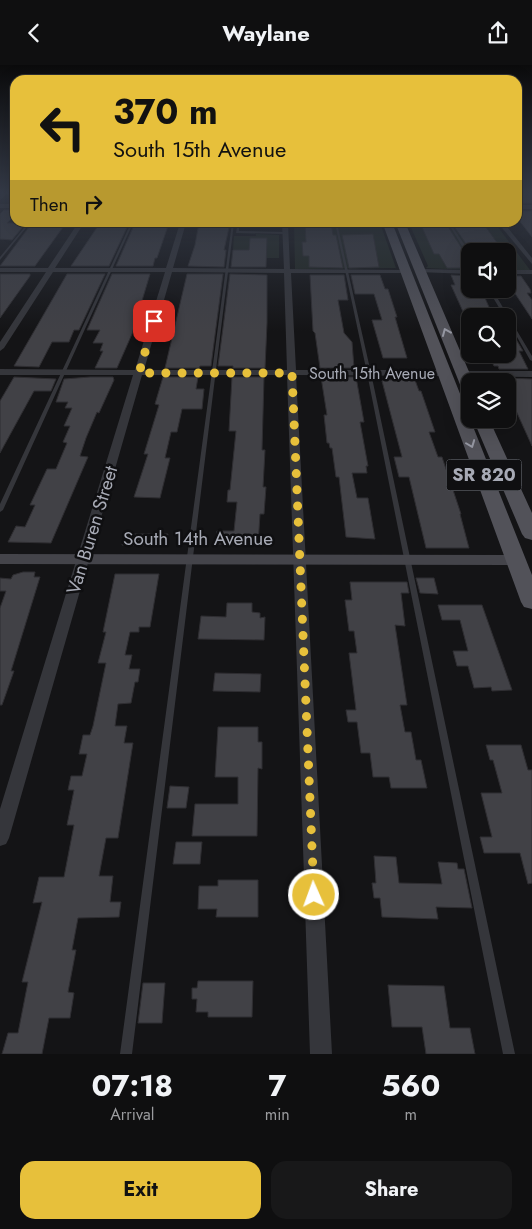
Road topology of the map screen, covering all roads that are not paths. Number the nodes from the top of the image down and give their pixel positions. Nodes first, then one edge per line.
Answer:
1 (16, 239) edge
2 (71, 239) edge
3 (124, 239) edge
4 (178, 239) edge
5 (230, 239) edge
6 (286, 239) edge
7 (339, 239) edge
8 (393, 239) edge
9 (407, 239) edge
10 (514, 239) edge
11 (0, 259) edge
12 (532, 262) edge
13 (0, 270) edge
14 (51, 270) junction
15 (110, 270) junction
16 (168, 271) junction
17 (226, 271) junction
18 (287, 271) junction
19 (346, 271) junction
20 (405, 271) junction
21 (461, 272) edge
22 (516, 272) edge
23 (532, 272) edge
24 (422, 275) junction
25 (516, 332) edge
26 (0, 348) edge
27 (435, 349) junction
28 (532, 360) edge
29 (0, 372) edge
30 (64, 372) junction
31 (139, 373) junction
32 (214, 373) junction
33 (292, 373) junction
34 (369, 373) junction
35 (444, 373) junction
36 (463, 373) joint
37 (516, 374) edge
38 (532, 374) edge
39 (461, 386) edge
40 (485, 428) edge
41 (0, 510) edge
42 (532, 534) edge
43 (0, 559) edge
44 (84, 559) junction
45 (189, 559) junction
46 (300, 559) junction
47 (406, 559) junction
48 (516, 560) junction
49 (532, 601) edge
50 (0, 838) edge
51 (126, 1054) edge
52 (321, 1054) edge
53 (509, 1054) edge

1 - 11 lane
2 - 14 street
3 - 15 lane
4 - 16 street, Van Buren Street
5 - 17 lane
6 - 18 street
7 - 19 lane
8 - 20 main road, SR 820
9 - 24 main road
10 - 12 street
13 - 14 street
14 - 15 street
14 - 26 street
15 - 16 street
15 - 30 lane
16 - 17 street
16 - 31 street, Van Buren Street
17 - 18 street
17 - 32 lane
18 - 19 street
18 - 33 street
19 - 20 street
19 - 34 lane
20 - 24 main road
20 - 27 main road, SR 820
21 - 24 street
22 - 23 street
36 -> 24 main road
25 - 28 lane
27 - 35 main road, SR 820
27 - 36 main road
29 - 30 street, South 15th Avenue
30 - 31 street, South 15th Avenue
30 - 41 lane
31 - 32 street, South 15th Avenue
31 - 44 street, Van Buren Street
32 - 33 street, South 15th Avenue
32 - 45 lane
33 - 34 street, South 15th Avenue
33 - 46 street
34 - 35 street, South 15th Avenue
34 - 47 lane
35 - 39 main road
35 -> 48 main road, SR 820
37 - 38 street
40 - 42 main road, SR 820
43 - 44 street, South 14th Avenue
44 - 45 street, South 14th Avenue
44 - 50 street, Van Buren Street
45 - 46 street, South 14th Avenue
45 - 51 lane
46 - 47 street, South 14th Avenue
46 - 52 street
47 - 48 street, South 14th Avenue
47 - 53 lane
48 - 49 main road, SR 820

